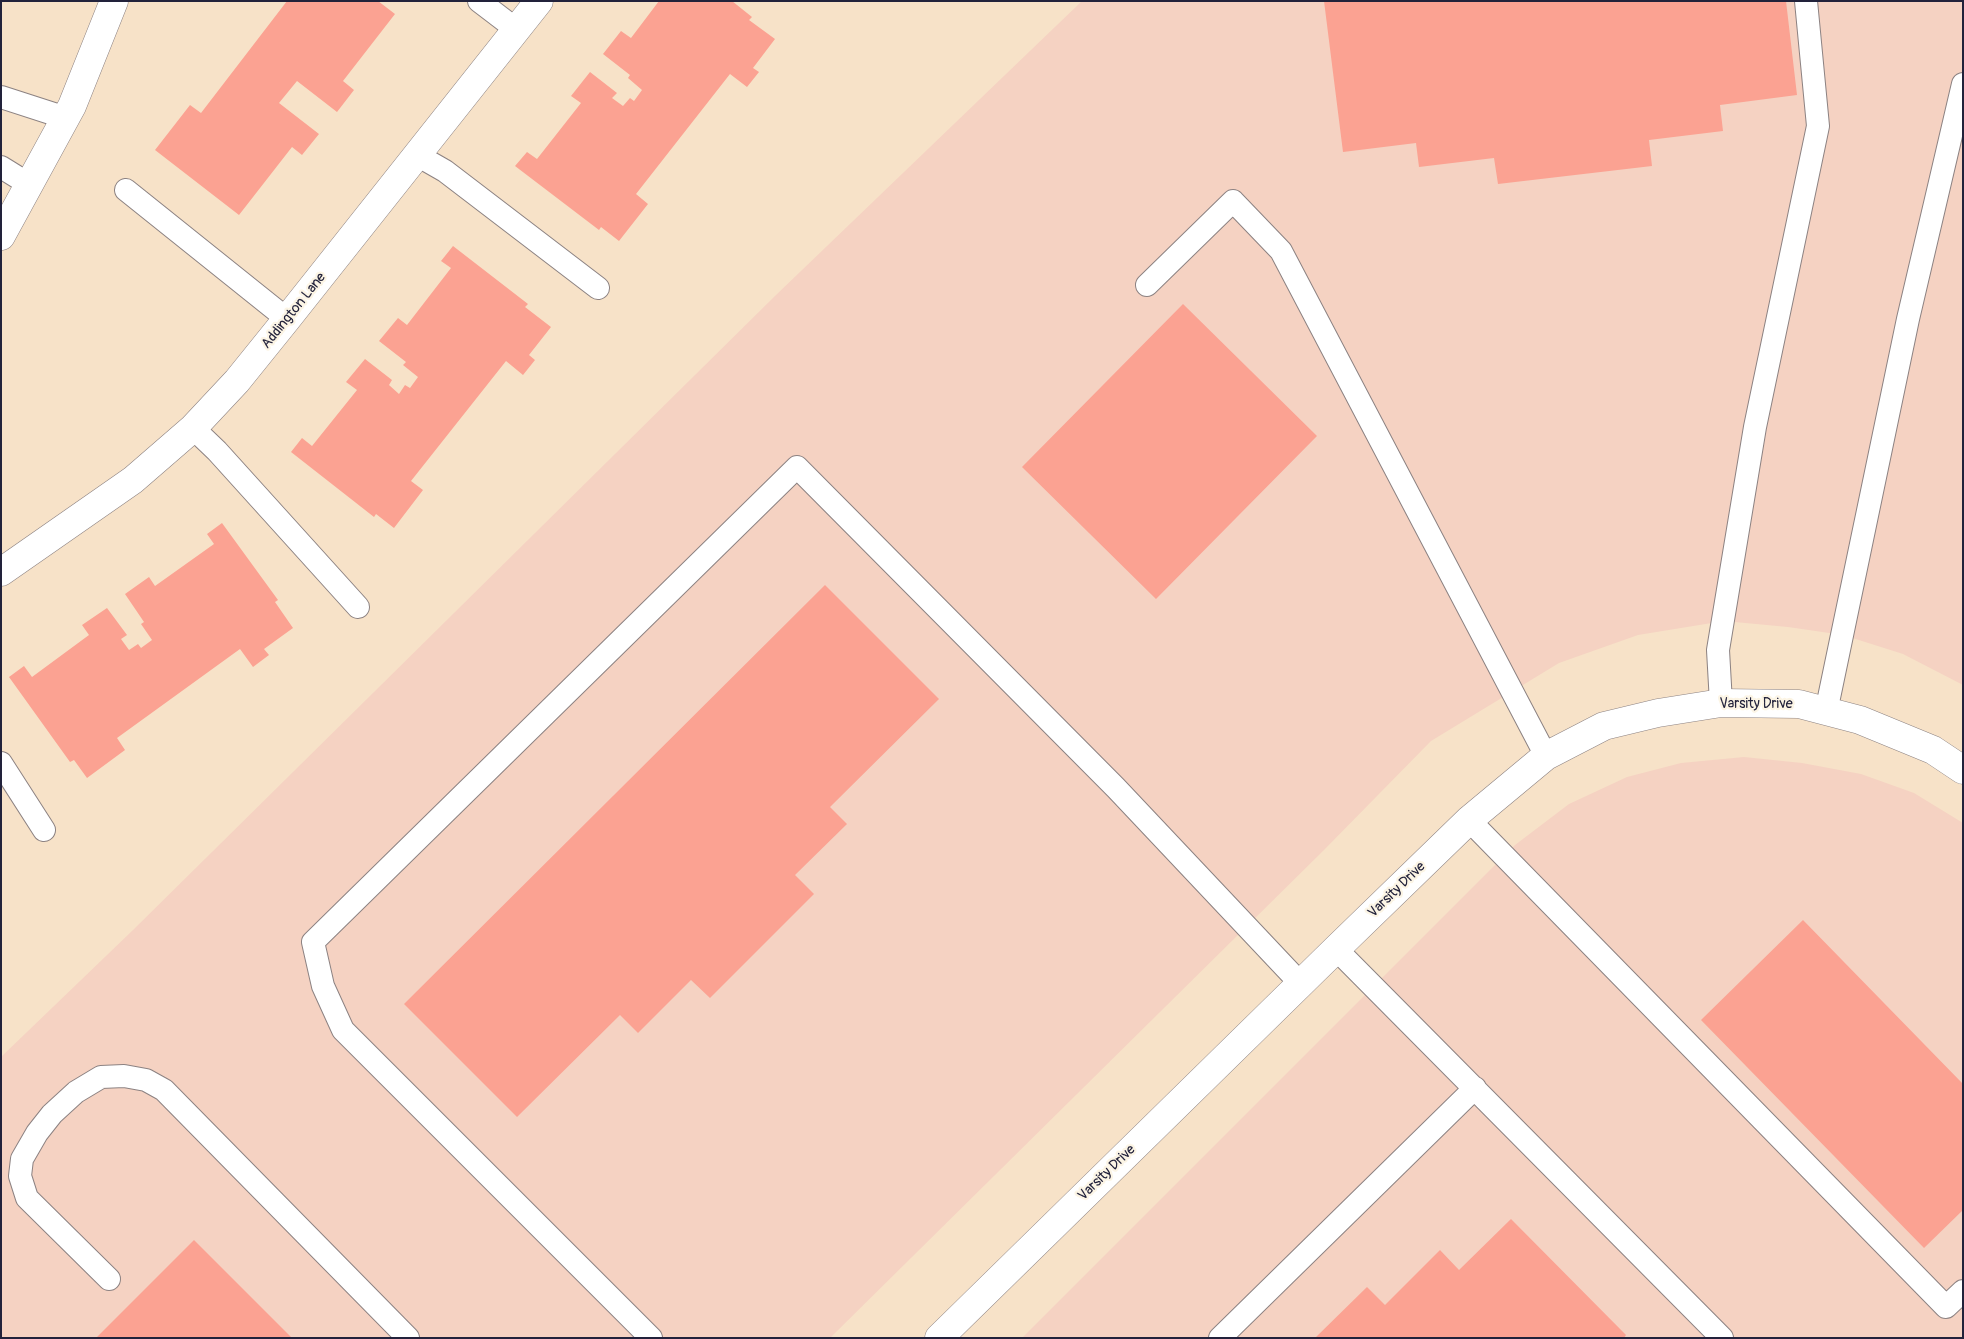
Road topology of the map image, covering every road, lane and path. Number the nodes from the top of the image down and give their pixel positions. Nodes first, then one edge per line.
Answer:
1 (114, 1) edge
2 (479, 1) edge
3 (539, 1) edge
4 (1806, 1) edge
5 (517, 30) junction
6 (1963, 84) edge
7 (1, 97) edge
8 (66, 118) junction
9 (417, 155) junction
10 (1, 166) edge
11 (30, 185) junction
12 (126, 190) dead end
13 (1, 236) edge
14 (1147, 285) dead end
15 (598, 288) dead end
16 (287, 320) junction
17 (193, 428) junction
18 (1, 572) edge
19 (358, 607) dead end
20 (1720, 703) junction
21 (1826, 712) junction
22 (1546, 756) junction
23 (1, 763) edge
24 (1963, 770) edge
25 (1469, 820) junction
26 (44, 830) dead end
27 (1336, 948) junction
28 (1300, 984) junction
29 (1475, 1088) junction
30 (109, 1279) dead end
31 (1963, 1291) edge
32 (408, 1338) edge
33 (651, 1338) edge
34 (939, 1338) edge
35 (1220, 1338) edge
36 (1722, 1338) edge

1 - 8 street
2 - 5 lane
3 - 5 street, Addington Lane
4 - 20 lane
5 - 9 street, Addington Lane
6 - 21 lane
7 - 8 lane
8 - 11 street
9 - 15 lane
9 - 16 street, Addington Lane
10 - 11 lane
11 - 13 street
12 - 16 lane
14 - 22 lane
16 - 17 street, Addington Lane
17 - 18 street, Addington Lane
17 - 19 lane
20 - 21 street, Varsity Drive
20 - 22 street, Varsity Drive
21 - 24 street, Varsity Drive
22 - 25 street, Varsity Drive
23 - 26 lane
25 - 27 street, Varsity Drive
25 - 31 lane
27 - 28 street, Varsity Drive
27 - 29 lane
28 - 33 lane
28 - 34 street, Varsity Drive
29 - 35 lane
29 - 36 lane
30 - 32 lane

